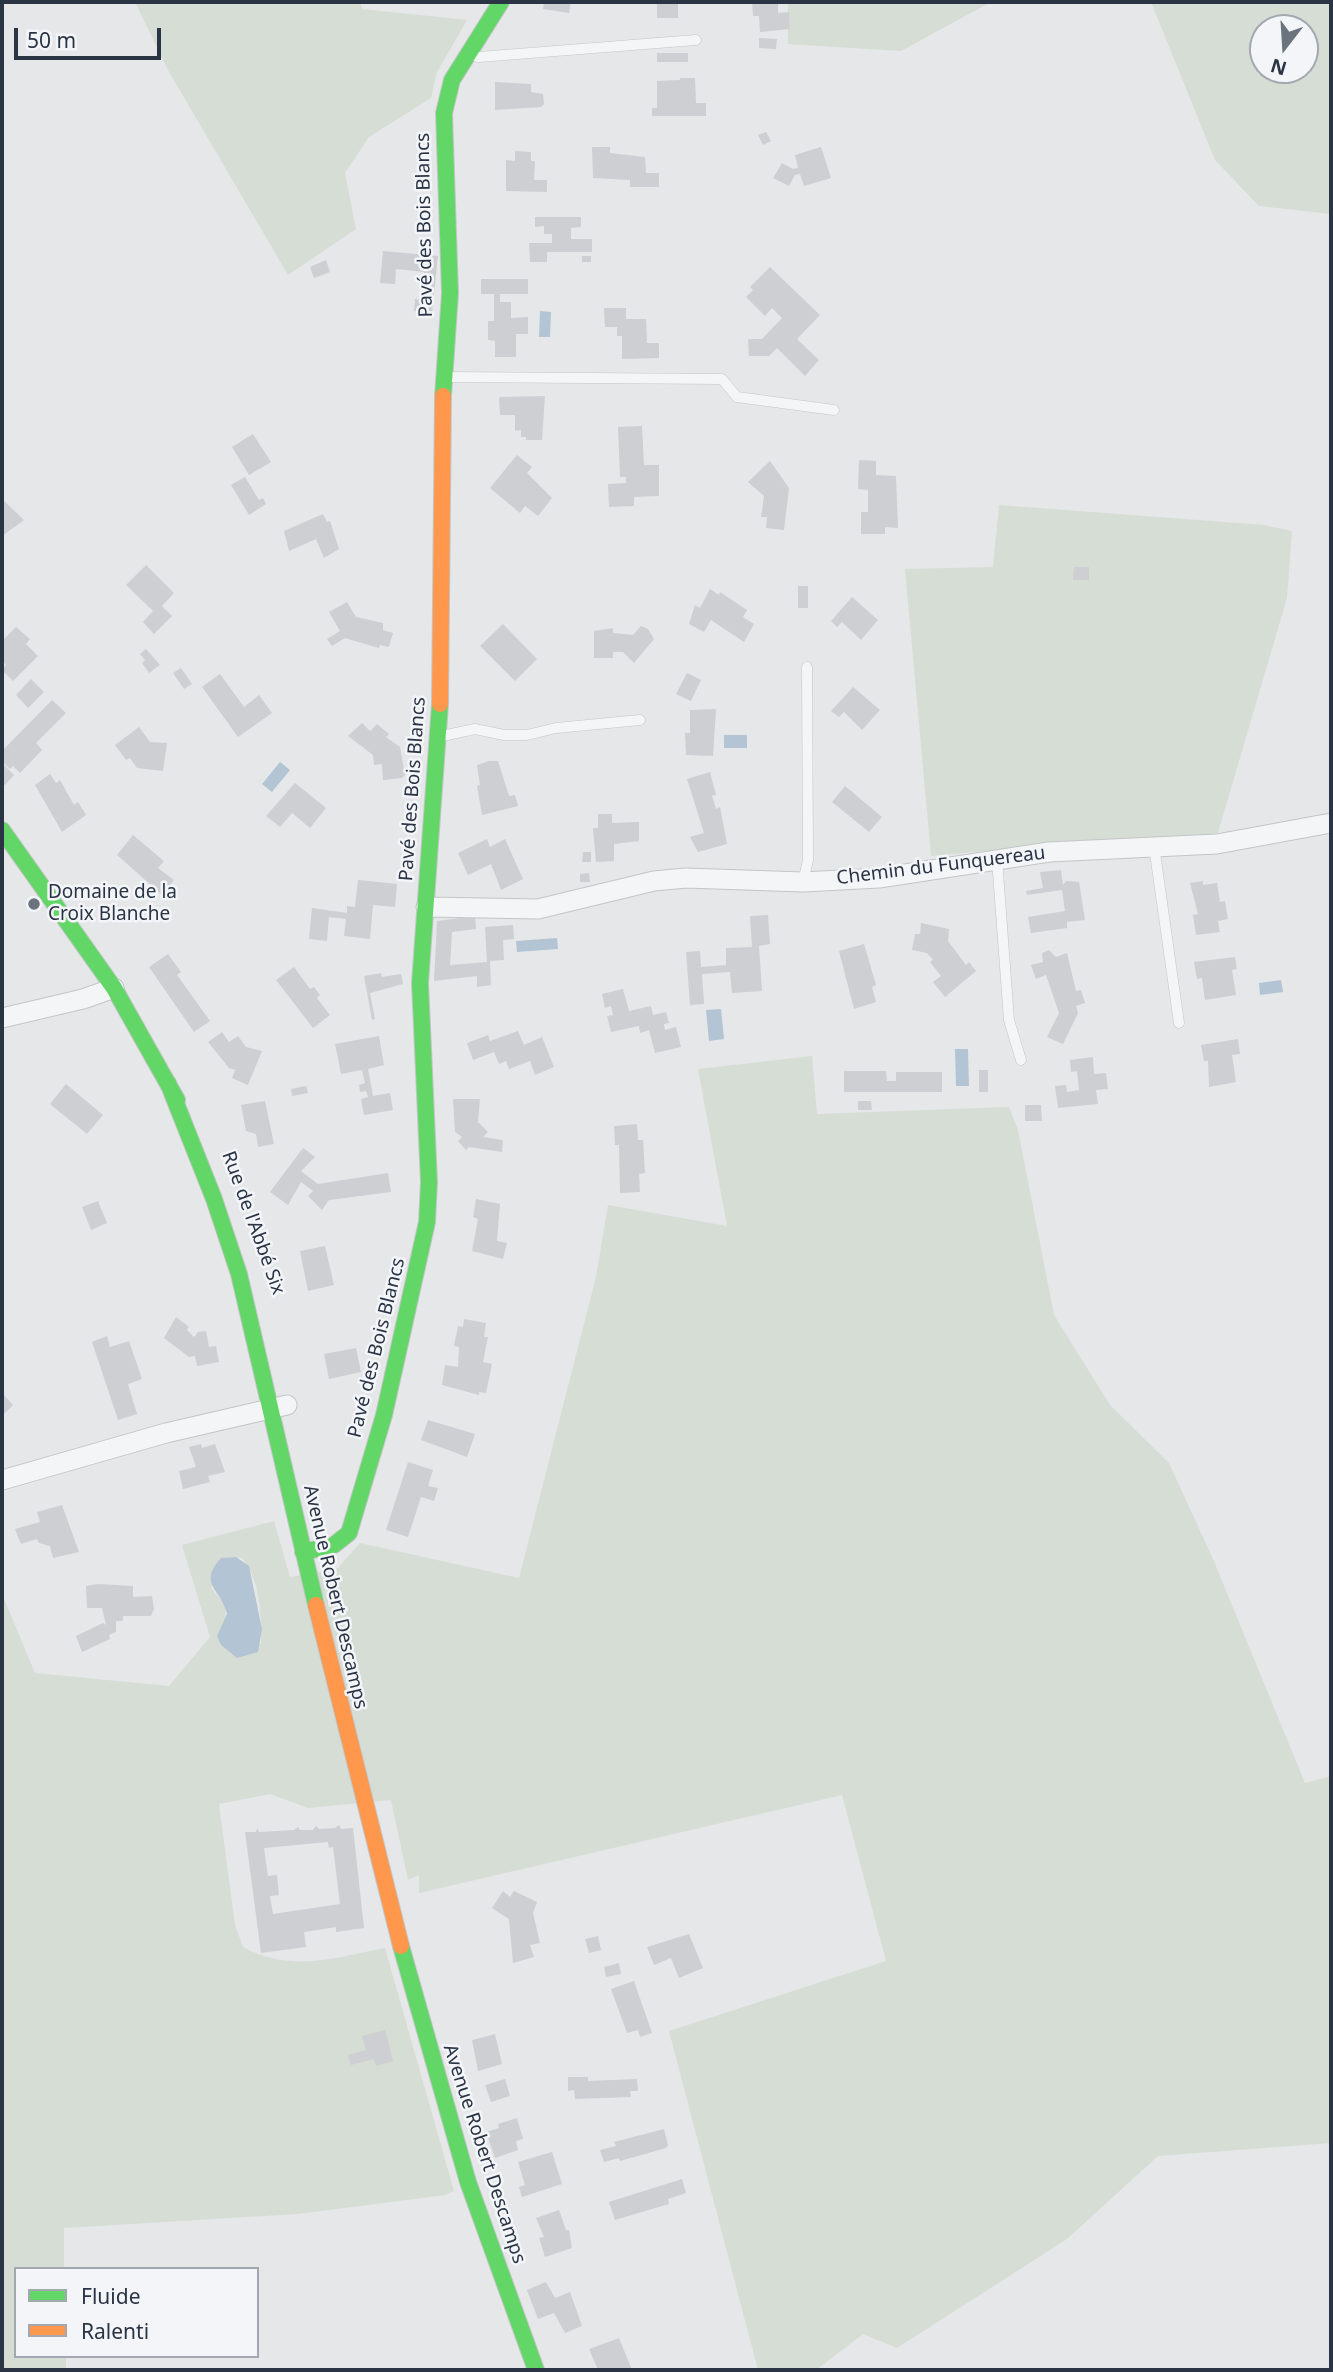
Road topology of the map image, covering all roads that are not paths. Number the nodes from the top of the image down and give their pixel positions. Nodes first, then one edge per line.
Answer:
1 (501, 2) edge
2 (695, 40) dead end
3 (467, 54) junction
4 (444, 377) junction
5 (834, 410) dead end
6 (807, 667) dead end
7 (640, 720) dead end
8 (438, 737) junction
9 (1331, 823) edge
10 (2, 830) edge
11 (1154, 846) junction
12 (997, 859) junction
13 (803, 881) junction
14 (426, 906) junction
15 (114, 988) junction
16 (2, 1018) edge
17 (1179, 1023) dead end
18 (1021, 1060) dead end
19 (168, 1083) junction
20 (255, 1335) joint
21 (278, 1365) dead end
22 (280, 1401) junction
23 (2, 1480) edge
24 (311, 1550) junction
25 (536, 2370) edge

1 - 3 main road, Pavé des Bois Blancs
2 - 3 lane
3 - 4 main road, Pavé des Bois Blancs
4 - 5 lane
4 - 8 main road, Pavé des Bois Blancs
6 - 13 lane
7 - 8 lane
8 - 14 main road, Pavé des Bois Blancs
9 - 11 street, Chemin du Funquereau
10 - 15 main road, Rue de l'Abbé Six
11 - 12 street, Chemin du Funquereau
11 - 17 lane
12 - 13 street, Chemin du Funquereau
12 - 18 lane
13 - 14 street, Chemin du Funquereau
14 - 24 main road, Pavé des Bois Blancs
15 - 16 street
15 - 19 main road, Rue de l'Abbé Six
19 - 20 main road, Rue de l'Abbé Six
19 - 21 main road, Rue de l'Abbé Six
20 - 22 main road, Avenue Robert Descamps
22 - 23 street
22 - 24 main road, Avenue Robert Descamps
24 - 25 main road, Avenue Robert Descamps

